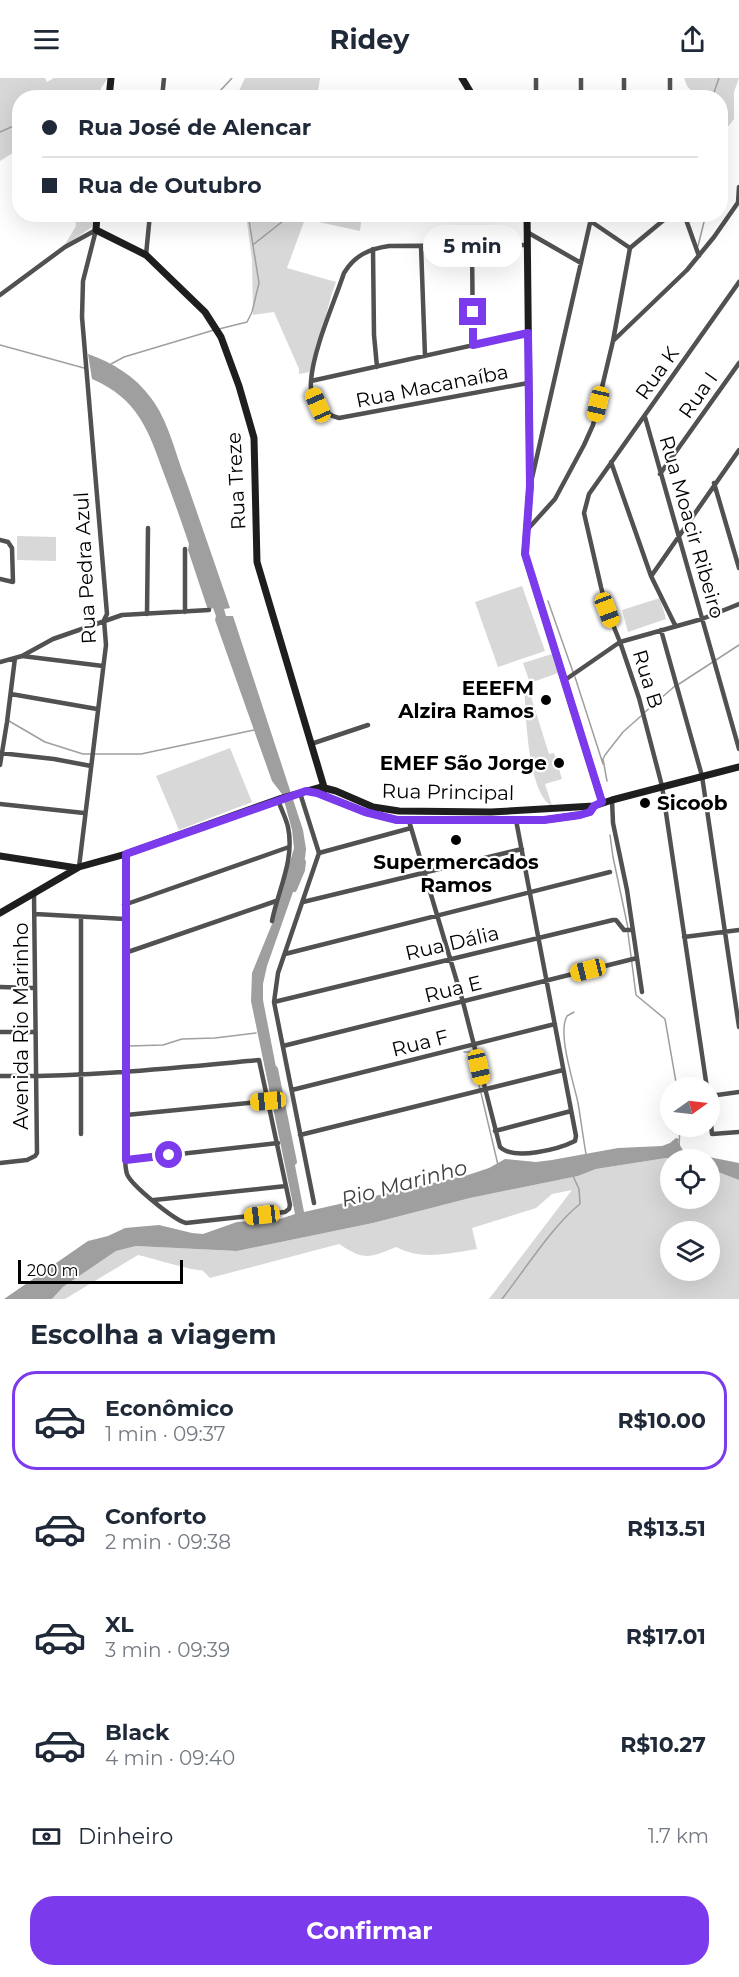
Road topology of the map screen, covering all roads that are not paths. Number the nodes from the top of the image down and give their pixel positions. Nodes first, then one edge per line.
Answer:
1 (739, 187) edge
2 (738, 202) edge
3 (728, 216) edge
4 (96, 222) edge
5 (149, 222) edge
6 (527, 222) edge
7 (661, 222) edge
8 (687, 222) edge
9 (724, 222) edge
10 (590, 223) joint
11 (96, 230) junction
12 (527, 232) junction
13 (527, 245) junction
14 (421, 246) junction
15 (472, 246) junction
16 (630, 248) junction
17 (373, 249) junction
18 (146, 255) junction
19 (699, 256) junction
20 (581, 263) junction
21 (739, 283) edge
22 (0, 295) edge
23 (528, 333) junction
24 (613, 341) junction
25 (473, 345) junction
26 (425, 356) junction
27 (739, 363) edge
28 (377, 367) junction
29 (311, 381) junction
30 (528, 382) junction
31 (645, 417) junction
32 (739, 450) edge
33 (611, 462) junction
34 (660, 474) junction
35 (714, 483) junction
36 (530, 486) junction
37 (584, 513) joint
38 (148, 528) dead end
39 (527, 530) junction
40 (678, 537) junction
41 (0, 540) edge
42 (739, 540) edge
43 (733, 547) junction
44 (185, 549) dead end
45 (739, 568) edge
46 (651, 576) junction
47 (0, 579) edge
48 (739, 604) edge
49 (209, 610) dead end
50 (185, 612) junction
51 (147, 614) junction
52 (702, 619) junction
53 (104, 620) junction
54 (675, 626) junction
55 (661, 630) junction
56 (620, 642) junction
57 (22, 656) junction
58 (15, 658) junction
59 (0, 662) edge
60 (103, 666) junction
61 (565, 680) junction
62 (11, 694) junction
63 (97, 709) junction
64 (368, 725) dead end
65 (311, 744) junction
66 (739, 749) edge
67 (1, 753) edge
68 (0, 765) edge
69 (91, 766) junction
70 (739, 767) edge
71 (702, 776) junction
72 (662, 786) junction
73 (324, 787) junction
74 (300, 793) junction
75 (323, 795) junction
76 (280, 799) junction
77 (607, 801) junction
78 (0, 804) edge
79 (594, 806) junction
80 (84, 813) junction
81 (516, 820) junction
82 (410, 824) junction
83 (289, 847) junction
84 (522, 849) junction
85 (320, 853) junction
86 (126, 854) junction
87 (0, 856) edge
88 (78, 868) junction
89 (610, 872) dead end
90 (424, 873) junction
91 (530, 893) junction
92 (34, 894) junction
93 (276, 901) junction
94 (303, 902) junction
95 (124, 905) junction
96 (0, 913) edge
97 (35, 914) junction
98 (438, 915) junction
99 (81, 918) junction
100 (124, 919) junction
101 (272, 921) dead end
102 (630, 930) junction
103 (739, 930) edge
104 (726, 931) junction
105 (684, 937) junction
106 (539, 938) junction
107 (125, 953) junction
108 (285, 954) junction
109 (450, 958) junction
110 (633, 959) junction
111 (739, 970) edge
112 (731, 971) junction
113 (547, 981) junction
114 (0, 987) edge
115 (34, 988) junction
116 (642, 992) dead end
117 (274, 1002) junction
118 (463, 1002) junction
119 (555, 1024) junction
120 (739, 1027) edge
121 (0, 1032) edge
122 (35, 1032) junction
123 (474, 1045) junction
124 (283, 1046) junction
125 (563, 1070) junction
126 (126, 1073) junction
127 (0, 1076) edge
128 (35, 1076) junction
129 (82, 1076) junction
130 (705, 1077) edge
131 (484, 1089) junction
132 (292, 1090) junction
133 (739, 1092) edge
134 (720, 1095) edge
135 (268, 1101) junction
136 (571, 1111) junction
137 (126, 1115) junction
138 (495, 1131) junction
139 (739, 1132) edge
140 (720, 1133) edge
141 (81, 1134) dead end
142 (300, 1135) junction
143 (278, 1143) junction
144 (126, 1160) junction
145 (0, 1163) edge
146 (286, 1186) junction
147 (154, 1200) junction
148 (314, 1203) dead end

1 - 2 street
2 - 3 street
4 - 11 street
5 - 18 street
6 - 12 street
7 - 16 street
8 - 19 street
9 - 19 street
10 - 16 street
10 - 20 street
11 - 18 street, Rua Treze
11 - 22 street
11 - 53 street, Rua Pedra Azul
12 - 13 street
12 - 20 street
13 - 15 street
13 - 23 street
14 - 15 street
14 - 17 street
14 - 26 street
15 - 25 street
16 - 24 street
17 - 28 street
17 - 29 street
18 - 65 street, Rua Treze
19 - 24 street
20 - 36 street
21 - 31 street, Rua K
23 - 25 street
23 - 30 street
24 - 39 street
25 - 26 street
26 - 28 street
27 - 34 street, Rua I
28 - 29 street
29 - 30 street, Rua Macanaíba
30 - 36 street
31 - 33 street, Rua K
31 - 34 street, Rua Moacir Ribeiro
32 - 35 street
33 - 37 street, Rua K
33 - 46 street
34 - 40 street, Rua Moacir Ribeiro
35 - 40 street
35 - 43 street
36 - 39 street
37 - 56 street, Rua B
38 - 51 street
39 - 61 street
40 - 46 street
40 - 52 street, Rua Moacir Ribeiro
41 - 47 street
42 - 43 street
43 - 45 street
44 - 50 street
46 - 54 street
48 - 52 street
49 - 50 street
50 - 51 street
51 - 53 street
52 - 54 street
52 - 66 street, Rua Moacir Ribeiro
53 - 57 street
53 - 60 street, Rua Pedra Azul
54 - 55 street
55 - 56 street
55 - 71 street
56 - 61 street
56 - 72 street, Rua B
57 - 58 street
57 - 60 street
58 - 59 street
58 - 62 street
60 - 63 street, Rua Pedra Azul
61 - 77 street
62 - 63 street
62 - 67 street
63 - 69 street, Rua Pedra Azul
64 - 65 street
65 - 73 street, Rua Treze
67 - 68 street
67 - 69 street
69 - 80 street, Rua Pedra Azul
70 - 71 street, Rua Principal
71 - 72 street, Rua Principal
71 - 104 street
72 - 77 street, Rua Principal
72 - 105 street
73 - 74 street
73 - 75 street
73 - 79 street, Rua Principal
74 - 75 street, Rua Principal
74 - 76 street
74 - 85 street
75 - 82 street, Rua Principal
76 - 83 street
76 - 86 street
77 - 79 street, Rua Principal
77 - 102 street
78 - 80 street
79 - 81 street, Rua Principal
80 - 88 street, Rua Pedra Azul
81 - 82 street, Rua Principal
81 - 84 street
82 - 85 street
82 - 90 street
83 - 93 street
83 - 95 street
84 - 90 street
84 - 91 street
85 - 94 street
86 - 88 street
86 - 95 street
87 - 88 street
88 - 92 street
89 - 91 street
90 - 94 street
90 - 98 street
91 - 98 street
91 - 106 street
92 - 96 street
92 - 97 street, Avenida Rio Marinho
93 - 101 street
93 - 107 street
94 - 108 street
95 - 100 street
97 - 99 street
97 - 115 street, Avenida Rio Marinho
98 - 108 street
98 - 109 street
99 - 100 street
99 - 129 street
100 - 107 street
102 - 106 street, Rua Dália
102 - 110 street
103 - 104 street
104 - 105 street
104 - 112 street
105 - 130 street
106 - 109 street, Rua Dália
106 - 113 street
107 - 126 street
108 - 117 street
109 - 117 street, Rua Dália
109 - 118 street
110 - 113 street, Rua E
110 - 116 street
111 - 112 street
112 - 120 street
113 - 118 street, Rua E
113 - 119 street
114 - 115 street
115 - 122 street, Avenida Rio Marinho
117 - 124 street
118 - 123 street
118 - 124 street, Rua E
119 - 123 street, Rua F
119 - 125 street
121 - 122 street
122 - 128 street, Avenida Rio Marinho
123 - 131 street
123 - 132 street, Rua F
124 - 132 street
125 - 131 street
125 - 136 street
126 - 129 street
126 - 135 street
126 - 137 street
127 - 128 street
128 - 129 street
128 - 145 street, Avenida Rio Marinho
129 - 141 street
131 - 138 street
131 - 142 street
132 - 142 street
133 - 134 street
135 - 137 street
135 - 143 street
136 - 138 street
136 - 138 street
137 - 144 street
139 - 140 street
142 - 148 street
143 - 144 street
143 - 146 street
144 - 147 street
146 - 147 street
146 - 147 street

